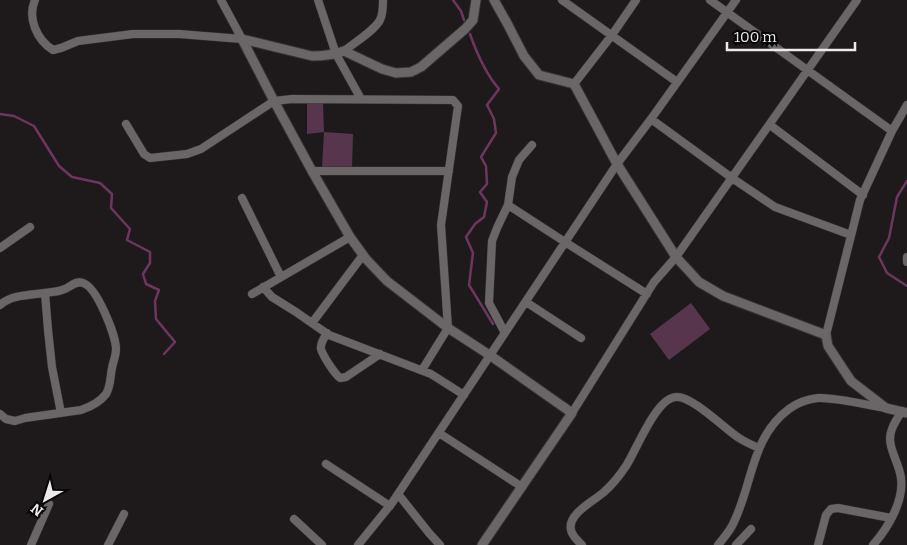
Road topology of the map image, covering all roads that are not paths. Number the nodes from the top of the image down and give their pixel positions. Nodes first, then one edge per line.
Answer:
1 (35, 0) edge
2 (221, 0) edge
3 (318, 0) edge
4 (383, 0) edge
5 (476, 0) edge
6 (494, 0) edge
7 (562, 0) edge
8 (636, 0) edge
9 (710, 0) edge
10 (736, 0) edge
11 (857, 0) edge
12 (727, 12) junction
13 (612, 35) junction
14 (242, 39) junction
15 (340, 52) junction
16 (809, 70) junction
17 (677, 82) junction
18 (574, 84) junction
19 (361, 99) junction
20 (274, 101) junction
21 (907, 105) edge
22 (651, 119) junction
23 (126, 124) dead end
24 (770, 125) junction
25 (892, 130) junction
26 (532, 145) dead end
27 (617, 164) junction
28 (312, 171) junction
29 (449, 171) junction
30 (732, 178) junction
31 (862, 195) junction
32 (242, 198) dead end
33 (508, 205) junction
34 (30, 227) dead end
35 (851, 235) junction
36 (350, 238) junction
37 (565, 242) junction
38 (0, 248) edge
39 (363, 255) junction
40 (676, 257) junction
41 (907, 257) edge
42 (907, 262) edge
43 (281, 277) junction
44 (263, 287) junction
45 (45, 293) junction
46 (252, 294) dead end
47 (646, 294) junction
48 (526, 302) junction
49 (0, 305) edge
50 (312, 323) junction
51 (448, 328) junction
52 (505, 333) junction
53 (326, 334) junction
54 (826, 335) junction
55 (581, 338) dead end
56 (380, 354) junction
57 (490, 356) junction
58 (422, 370) junction
59 (464, 395) junction
60 (886, 408) junction
61 (904, 412) edge
62 (61, 413) junction
63 (572, 413) junction
64 (0, 414) edge
65 (439, 432) junction
66 (759, 448) junction
67 (326, 464) dead end
68 (522, 487) junction
69 (398, 494) junction
70 (49, 504) dead end
71 (390, 506) junction
72 (124, 514) dead end
73 (891, 518) junction
74 (294, 519) dead end
75 (751, 529) dead end
76 (31, 545) edge
77 (108, 545) edge
78 (322, 545) edge
79 (358, 545) edge
80 (440, 545) edge
81 (482, 545) edge
82 (582, 545) edge
83 (718, 545) edge
84 (736, 545) edge
85 (818, 545) edge
86 (873, 545) edge

1 - 14 street
2 - 14 street
3 - 15 street
4 - 15 street
5 - 15 street
6 - 18 street
7 - 13 street
8 - 13 street
9 - 12 street
10 - 12 street
11 - 16 street
12 - 16 street
12 - 17 street
13 - 17 street
13 - 18 street
14 - 15 street
14 - 20 street
15 - 19 street
16 - 24 street
16 - 25 street
17 - 22 street
18 - 27 street
19 - 20 street
19 - 29 street
20 - 23 street
20 - 28 street
21 - 25 street
22 - 27 street
22 - 30 street
24 - 30 street
24 - 31 street
25 - 31 street
26 - 33 street
27 - 37 street
27 - 40 street
28 - 29 street
28 - 36 street
29 - 51 street
30 - 35 street
30 - 40 street
31 - 35 street
32 - 43 street
33 - 37 street
33 - 52 street
34 - 38 street
35 - 54 street
36 - 39 street
36 - 43 street
37 - 47 street
37 - 48 street
39 - 50 street
39 - 51 street
40 - 47 street
40 - 54 street
41 - 42 street
43 - 44 street
44 - 46 street
44 - 50 street
45 - 49 street
45 - 62 street
45 - 62 street
47 - 63 street
48 - 52 street
48 - 55 street
50 - 53 street
51 - 57 street
51 - 58 street
52 - 57 street
53 - 56 street
53 - 56 street
54 - 60 street
56 - 58 street
57 - 59 street
57 - 63 street
58 - 59 street
59 - 65 street
60 - 61 street
60 - 66 street
61 - 73 street
62 - 64 street
63 - 68 street
65 - 68 street
65 - 69 street
66 - 82 street
66 - 83 street
67 - 71 street
68 - 81 street
69 - 71 street
69 - 80 street
70 - 76 street
71 - 79 street
72 - 77 street
73 - 85 street
73 - 86 street
74 - 78 street
75 - 84 street

